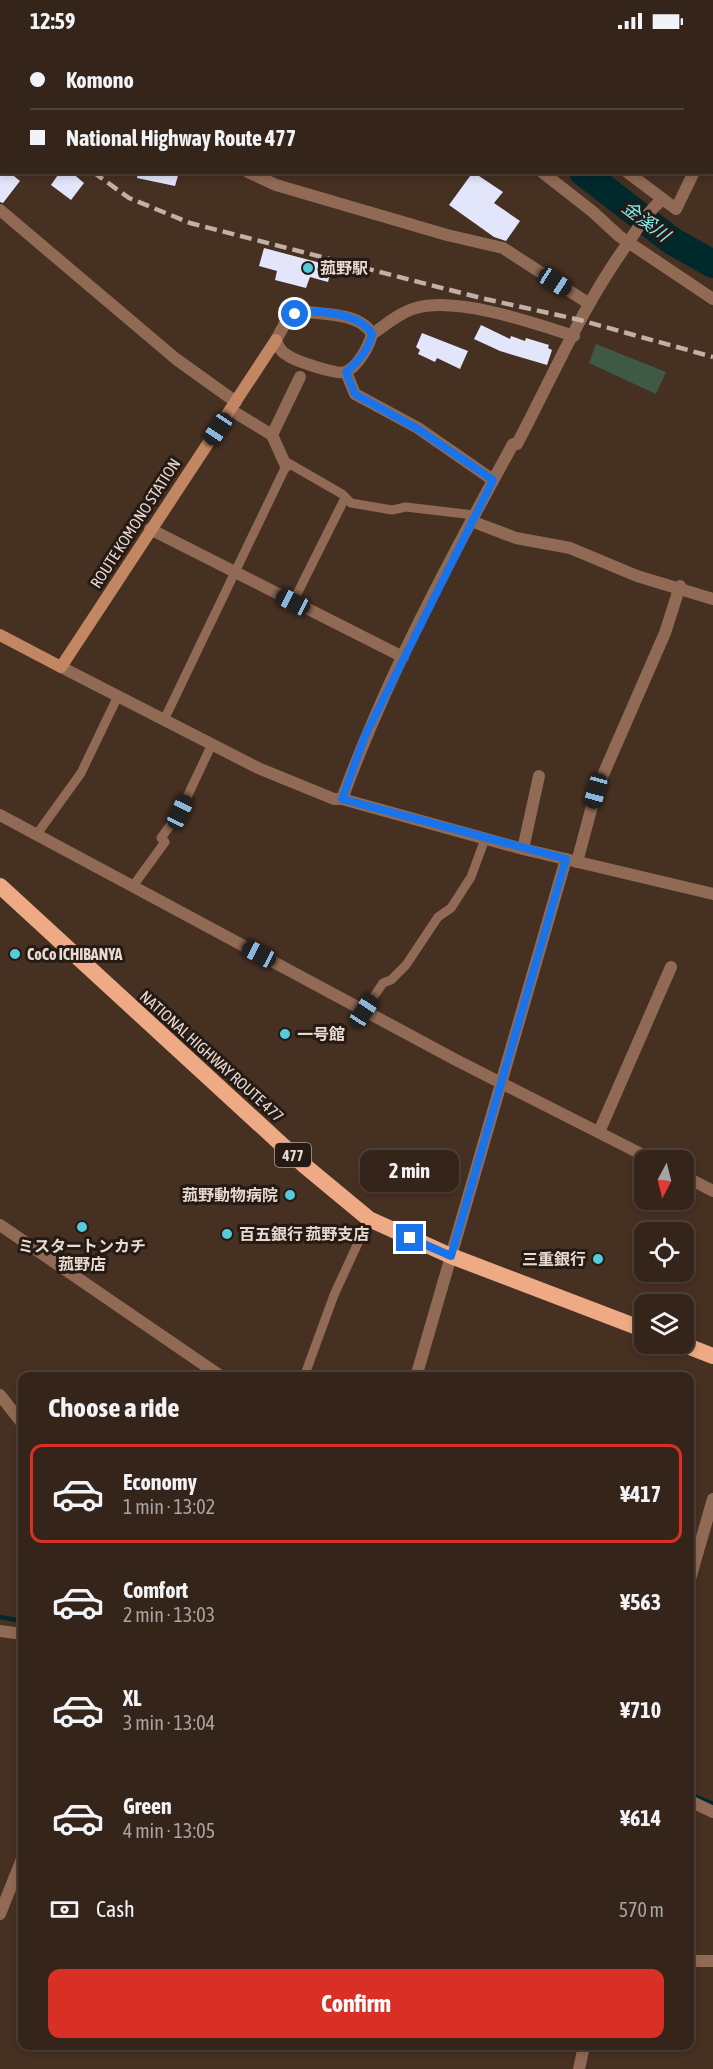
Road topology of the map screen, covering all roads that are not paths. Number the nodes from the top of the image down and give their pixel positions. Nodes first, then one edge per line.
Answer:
1 (252, 174) edge
2 (545, 174) edge
3 (629, 174) edge
4 (693, 174) edge
5 (659, 202) junction
6 (0, 210) edge
7 (630, 239) junction
8 (713, 299) edge
9 (588, 303) junction
10 (372, 334) junction
11 (574, 336) junction
12 (276, 340) junction
13 (346, 372) junction
14 (300, 377) dead end
15 (234, 406) junction
16 (272, 435) junction
17 (284, 463) junction
18 (493, 480) junction
19 (345, 498) junction
20 (472, 518) junction
21 (150, 529) junction
22 (233, 572) junction
23 (680, 586) junction
24 (713, 599) edge
25 (293, 602) junction
26 (0, 635) edge
27 (403, 657) junction
28 (61, 667) junction
29 (118, 696) junction
30 (164, 720) junction
31 (212, 744) junction
32 (539, 776) dead end
33 (342, 799) junction
34 (0, 815) edge
35 (37, 834) junction
36 (485, 839) junction
37 (523, 849) junction
38 (572, 861) junction
39 (0, 886) edge
40 (133, 886) junction
41 (713, 894) edge
42 (671, 967) dead end
43 (364, 1011) junction
44 (500, 1082) junction
45 (599, 1132) junction
46 (634, 1150) edge
47 (694, 1181) edge
48 (713, 1191) edge
49 (369, 1220) junction
50 (0, 1224) edge
51 (451, 1256) junction
52 (634, 1326) edge
53 (694, 1349) edge
54 (713, 1356) edge
55 (215, 1372) edge
56 (306, 1372) edge
57 (417, 1372) edge
58 (0, 1395) edge
59 (18, 1418) edge
60 (713, 1499) edge
61 (694, 1564) edge
62 (0, 1631) edge
63 (18, 1633) edge
64 (694, 1804) edge
65 (713, 1812) edge
66 (18, 1881) edge
67 (0, 1914) edge
68 (713, 1960) edge
69 (694, 1961) edge
70 (583, 2050) edge
71 (579, 2069) edge

1 - 9 street
2 - 7 street
3 - 5 street
4 - 5 street
5 - 7 street
6 - 15 street
7 - 8 street
7 - 9 street
9 - 11 street
10 - 11 street
10 - 12 street
10 - 13 street
11 - 18 street
12 - 13 street
12 - 15 main road, ROUTE KOMONO STATION
13 - 18 street
14 - 16 street
15 - 16 street
15 - 21 main road, ROUTE KOMONO STATION
16 - 17 street
17 - 19 lane
17 - 22 lane
18 - 20 street
19 - 20 lane
19 - 25 lane
20 - 23 street
20 - 27 street
21 - 22 street
21 - 28 main road, ROUTE KOMONO STATION
22 - 25 street
22 - 30 lane
23 - 24 street
23 - 38 street
25 - 27 street
26 - 28 main road
27 - 33 street
28 - 29 street
29 - 30 street
29 - 35 lane
30 - 31 street
31 - 33 street
31 - 40 lane
32 - 37 street
33 - 36 street
34 - 35 street
35 - 40 street
36 - 37 street
36 - 43 lane
37 - 38 street
38 - 41 street
38 - 44 street
39 - 49 highway, NATIONAL HIGHWAY ROUTE 477 / 477
40 - 43 street
42 - 45 street
43 - 44 street
44 - 45 street
44 - 51 street
45 - 46 street
47 - 48 street
49 - 51 highway, NATIONAL HIGHWAY ROUTE 477 / 477
49 - 56 lane
50 - 55 street
51 - 52 highway, NATIONAL HIGHWAY ROUTE 477 / 477
51 - 57 street
53 - 54 highway
58 - 59 street
60 - 61 street
62 - 63 street
64 - 65 street
66 - 67 street
68 - 69 street
70 - 71 street

